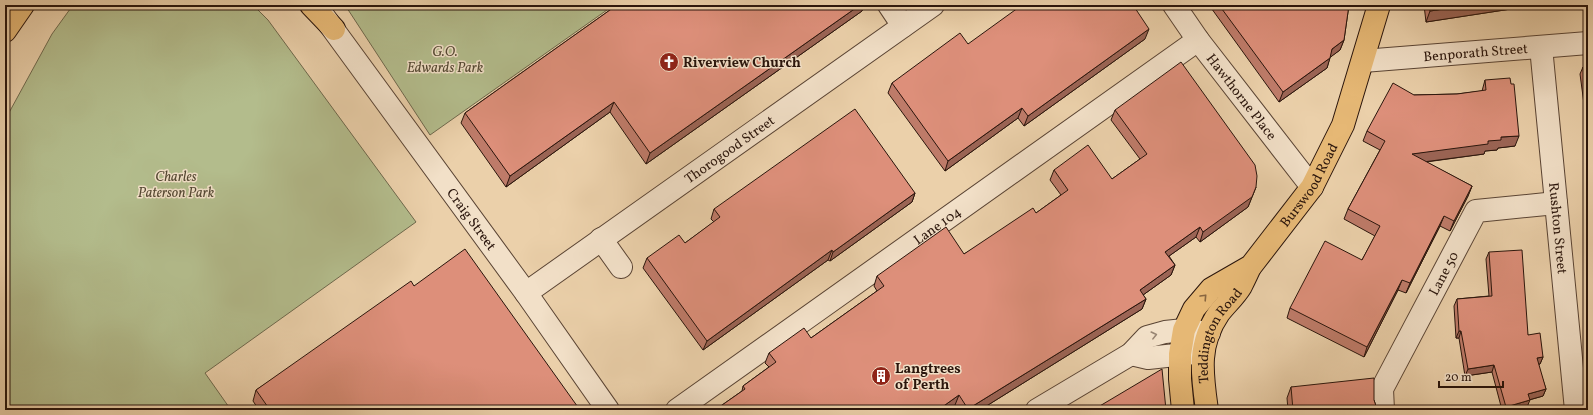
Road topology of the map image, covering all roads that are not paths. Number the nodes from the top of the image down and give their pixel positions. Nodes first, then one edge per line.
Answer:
1 (23, 5) edge
2 (311, 5) edge
3 (315, 5) edge
4 (320, 5) edge
5 (889, 5) edge
6 (933, 5) edge
7 (1379, 5) edge
8 (1177, 7) edge
9 (903, 26) junction
10 (334, 29) junction
11 (5, 31) edge
12 (1198, 40) junction
13 (1588, 43) edge
14 (1541, 47) junction
15 (1363, 61) junction
16 (1312, 187) junction
17 (1556, 203) junction
18 (601, 239) junction
19 (1251, 266) junction
20 (621, 268) dead end
21 (526, 293) junction
22 (1184, 330) junction
23 (1206, 342) junction
24 (1131, 354) junction
25 (1180, 354) junction
26 (681, 409) edge
27 (608, 410) edge
28 (1037, 410) edge
29 (1184, 410) edge
30 (1207, 410) edge
31 (1383, 410) edge
32 (1576, 410) edge

1 - 11 main road
2 - 10 main road
3 - 10 street, Craig Street
4 - 10 street, Craig Street
5 - 9 street
6 - 9 street, Thorogood Street
7 - 15 main road, Burswood Road
8 - 12 street, Hawthorne Place
9 - 18 street, Thorogood Street
10 - 21 street, Craig Street
12 - 16 street, Hawthorne Place
12 - 26 street, Lane 104
13 - 14 street, Benporath Street
14 - 15 street, Benporath Street
14 - 17 street, Rushton Street
15 - 16 main road, Burswood Road
16 - 19 main road, Burswood Road
17 - 31 street, Lane 50
17 - 32 street, Rushton Street
18 - 20 street
18 - 21 street, Thorogood Street
22 -> 19 main road, Burswood Road
19 - 23 main road, Teddington Road
21 - 27 street, Craig Street
22 - 23 street
24 -> 22 street
22 - 25 main road, Teddington Road
23 - 25 street
23 - 30 main road, Teddington Road
24 - 25 street
24 - 28 street
25 - 29 main road, Teddington Road

